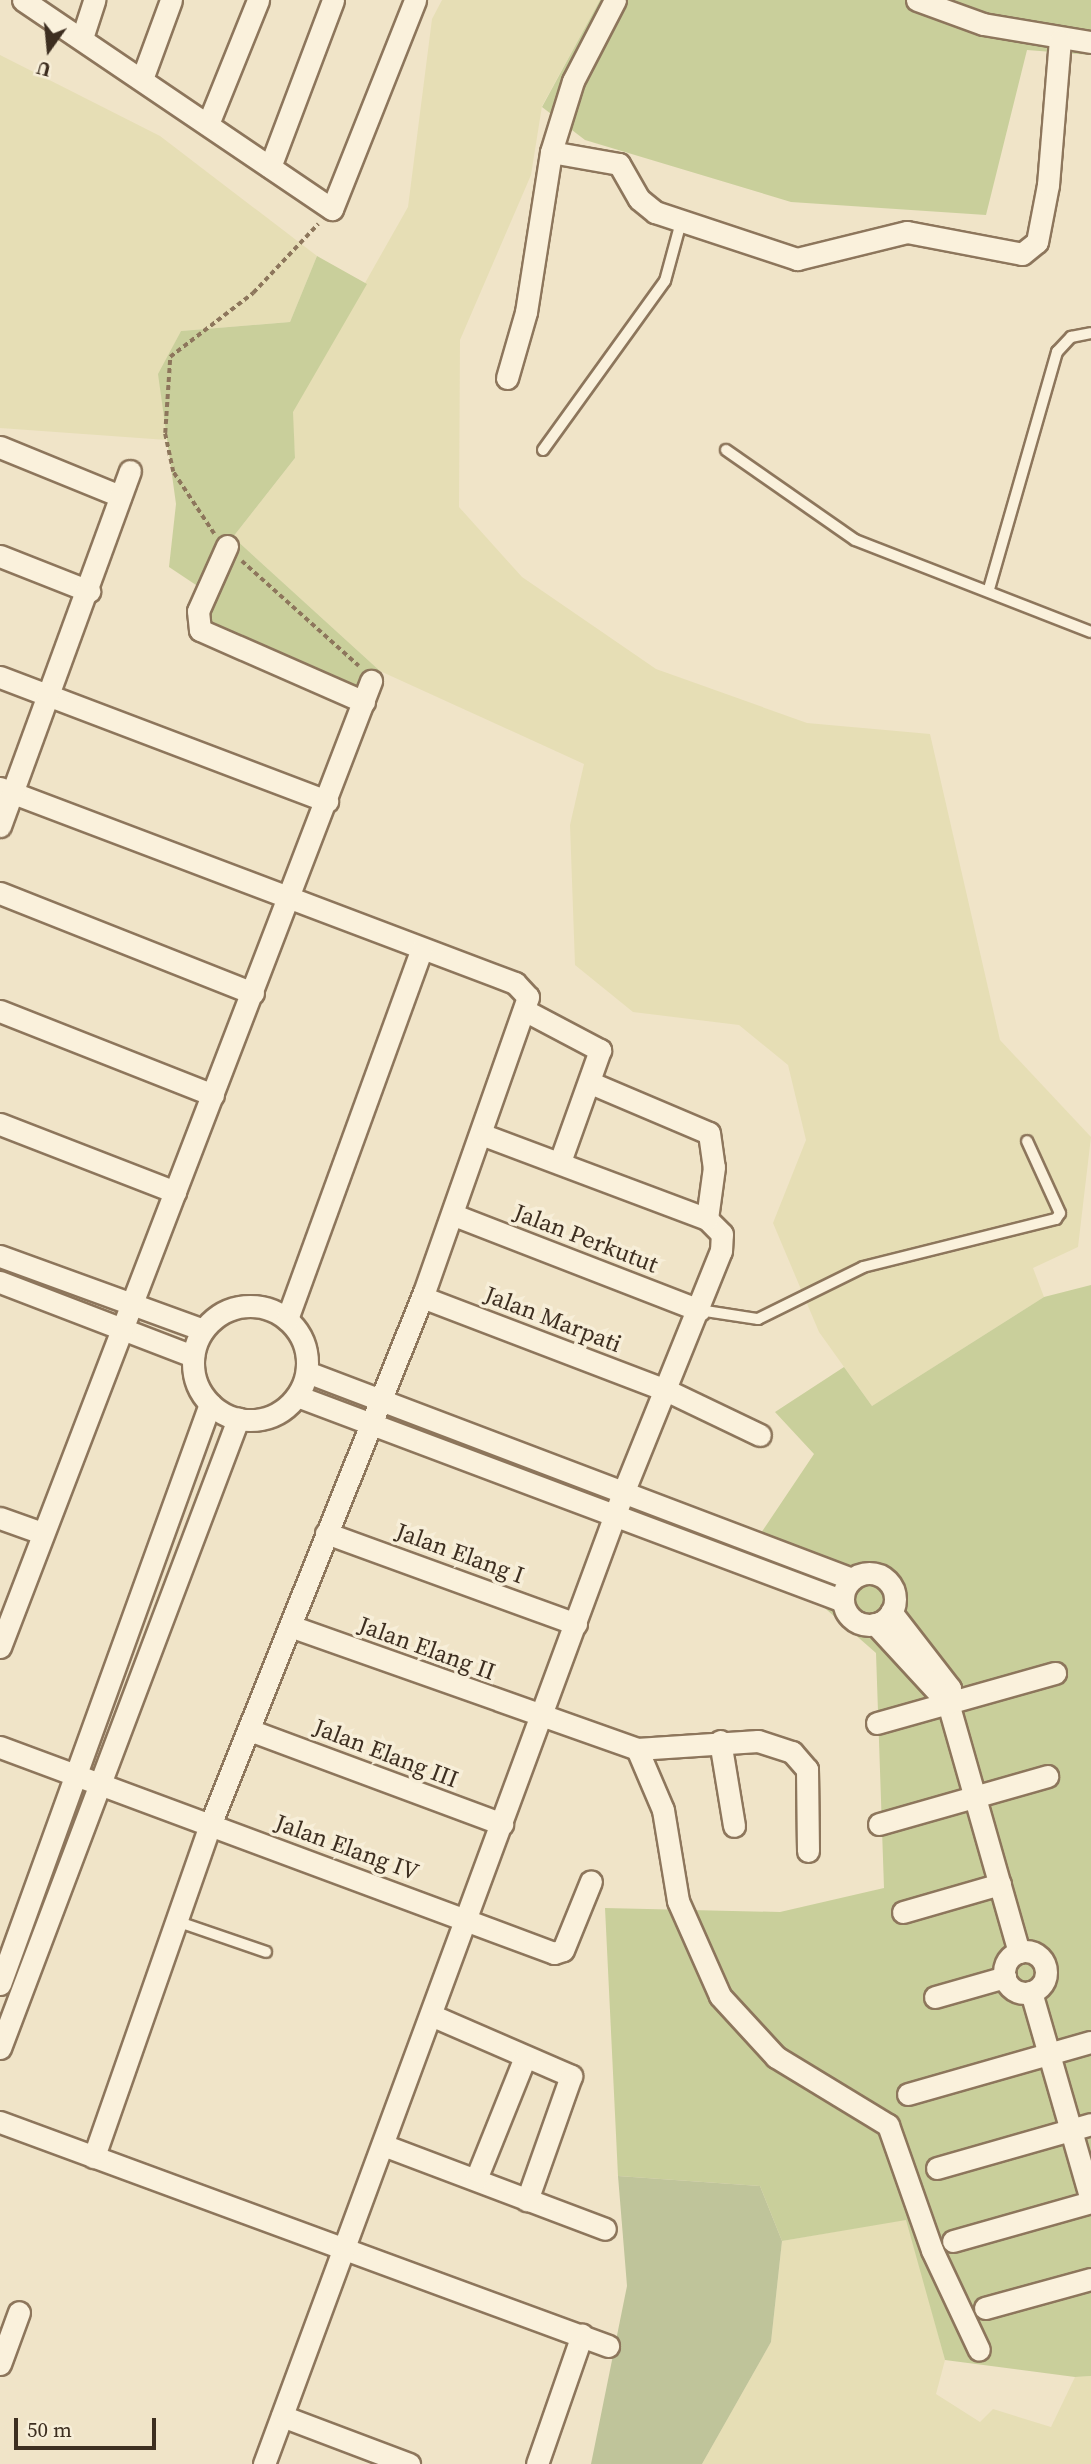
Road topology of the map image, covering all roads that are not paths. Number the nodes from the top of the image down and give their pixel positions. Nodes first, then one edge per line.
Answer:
1 (23, 0) edge
2 (94, 0) edge
3 (171, 0) edge
4 (258, 0) edge
5 (333, 0) edge
6 (415, 0) edge
7 (615, 0) edge
8 (917, 0) edge
9 (82, 38) junction
10 (1060, 40) junction
11 (1091, 42) edge
12 (142, 79) junction
13 (208, 124) junction
14 (551, 152) junction
15 (270, 167) junction
16 (681, 222) junction
17 (1091, 333) edge
18 (507, 377) dead end
19 (0, 447) edge
20 (543, 450) dead end
21 (726, 450) dead end
22 (130, 471) dead end
23 (120, 496) junction
24 (226, 546) road end
25 (0, 556) edge
26 (989, 589) junction
27 (89, 591) junction
28 (1091, 632) edge
29 (0, 677) edge
30 (371, 681) road end
31 (50, 698) junction
32 (364, 702) junction
33 (7, 790) edge
34 (327, 801) junction
35 (0, 826) edge
36 (0, 892) edge
37 (288, 901) junction
38 (422, 949) junction
39 (253, 993) junction
40 (0, 1011) edge
41 (526, 1011) junction
42 (591, 1083) junction
43 (213, 1095) junction
44 (0, 1124) edge
45 (481, 1134) junction
46 (1027, 1140) dead end
47 (560, 1162) junction
48 (175, 1192) junction
49 (454, 1215) junction
50 (706, 1219) junction
51 (0, 1256) edge
52 (0, 1282) edge
53 (422, 1297) junction
54 (131, 1305) junction
55 (699, 1310) junction
56 (287, 1319) junction
57 (123, 1327) junction
58 (203, 1330) junction
59 (193, 1356) junction
60 (307, 1372) junction
61 (666, 1390) junction
62 (297, 1396) junction
63 (378, 1400) junction
64 (210, 1404) junction
65 (238, 1419) junction
66 (370, 1422) junction
67 (760, 1435) dead end
68 (620, 1503) junction
69 (0, 1518) edge
70 (43, 1533) junction
71 (326, 1533) junction
72 (852, 1579) junction
73 (843, 1601) junction
74 (883, 1618) junction
75 (576, 1624) junction
76 (293, 1627) junction
77 (2, 1637) edge
78 (1055, 1674) dead end
79 (948, 1703) junction
80 (544, 1718) junction
81 (877, 1723) dead end
82 (252, 1731) junction
83 (720, 1741) junction
84 (0, 1747) edge
85 (637, 1749) junction
86 (1047, 1776) dead end
87 (80, 1777) junction
88 (101, 1787) junction
89 (975, 1797) junction
90 (502, 1824) junction
91 (879, 1824) dead end
92 (210, 1825) junction
93 (734, 1826) dead end
94 (808, 1852) dead end
95 (591, 1881) dead end
96 (1000, 1884) junction
97 (903, 1912) dead end
98 (466, 1919) junction
99 (179, 1922) junction
100 (266, 1952) dead end
101 (1019, 1952) junction
102 (1005, 1977) junction
103 (0, 1984) edge
104 (1031, 1992) junction
105 (935, 1997) dead end
106 (431, 2015) junction
107 (1091, 2042) edge
108 (0, 2048) edge
109 (1049, 2054) junction
110 (526, 2057) junction
111 (908, 2094) dead end
112 (0, 2122) edge
113 (1081, 2127) edge
114 (383, 2145) junction
115 (94, 2157) junction
116 (937, 2168) dead end
117 (476, 2179) junction
118 (527, 2200) junction
119 (1091, 2201) edge
120 (605, 2229) dead end
121 (953, 2241) dead end
122 (345, 2247) junction
123 (1091, 2279) edge
124 (985, 2308) dead end
125 (19, 2312) dead end
126 (582, 2335) junction
127 (608, 2346) dead end
128 (979, 2350) dead end
129 (0, 2364) edge
130 (282, 2416) junction
131 (264, 2464) edge
132 (409, 2464) edge
133 (537, 2464) edge

1 - 9 street
2 - 9 street
3 - 12 street
4 - 13 street
5 - 15 street
6 - 15 street
7 - 14 street
8 - 10 street
9 - 12 street
10 - 11 street
10 - 16 street
12 - 13 street
13 - 15 street
14 - 16 street
14 - 18 street
16 - 20 lane
17 - 26 lane
19 - 23 street
21 - 26 lane
22 - 23 street
23 - 27 street
24 - 32 street
25 - 27 street
26 - 28 lane
27 - 31 street
29 - 31 street
30 - 32 street
31 - 33 street
31 - 34 street
32 - 34 street
33 - 35 street
33 - 37 street
34 - 37 street
36 - 39 street
37 - 38 street
37 - 39 street
38 - 41 street
38 - 56 street
39 - 43 street
40 - 43 street
41 - 42 street
41 - 45 street
42 - 47 street
42 - 50 street
43 - 48 street
44 - 48 street
45 - 47 street
45 - 49 street
46 - 55 lane
47 - 50 street
48 - 54 street
49 - 53 street
49 - 55 street, Jalan Perkutut
50 - 55 street
51 - 54 street
52 - 57 street
53 - 61 street, Jalan Marpati
53 - 63 street
54 - 57 street
54 - 58 street
55 - 61 street
56 - 58 street
56 - 60 street
57 - 59 street
57 - 70 street
58 - 59 street
59 - 64 street
60 - 62 street
60 - 63 street
61 - 67 street, Jalan Marpati
61 - 68 street
62 - 65 street
62 - 66 street
63 - 66 street
63 - 68 street
64 - 65 street
64 - 87 street
65 - 88 street
66 - 68 street
66 - 71 street
68 - 72 street
68 - 73 street
68 - 75 street
69 - 70 street
70 - 77 street
71 - 75 street, Jalan Elang I
71 - 76 street
72 - 73 street
72 - 74 street
73 - 74 street
74 - 79 street
75 - 80 street
76 - 80 street, Jalan Elang II
76 - 82 street
78 - 79 street
79 - 81 street
79 - 89 street
80 - 85 street, Jalan Elang II
80 - 90 street
82 - 90 street, Jalan Elang III
82 - 92 street
83 - 85 street
83 - 93 street
83 - 94 street
84 - 87 street, Jalan Elang IV
85 - 128 street
86 - 89 street
87 - 88 street, Jalan Elang IV
87 - 103 street
88 - 92 street, Jalan Elang IV
88 - 108 street
89 - 91 street
89 - 96 street
90 - 98 street
92 - 98 street, Jalan Elang IV
92 - 99 street
95 - 98 street, Jalan Elang IV
96 - 97 street
96 - 101 street
98 - 106 street
99 - 100 lane
99 - 115 street
101 - 102 street
101 - 104 street
102 - 104 street
102 - 105 street
104 - 109 street
106 - 110 street
106 - 114 street
107 - 109 street
109 - 111 street
109 - 113 street
110 - 117 street
110 - 118 street
112 - 115 street
113 - 116 street
113 - 119 street
114 - 117 street
114 - 122 street
115 - 122 street
117 - 118 street
118 - 120 street
119 - 121 street
122 - 126 street
122 - 130 street
123 - 124 street
125 - 129 street
126 - 127 street
126 - 133 street
130 - 131 street
130 - 132 street

